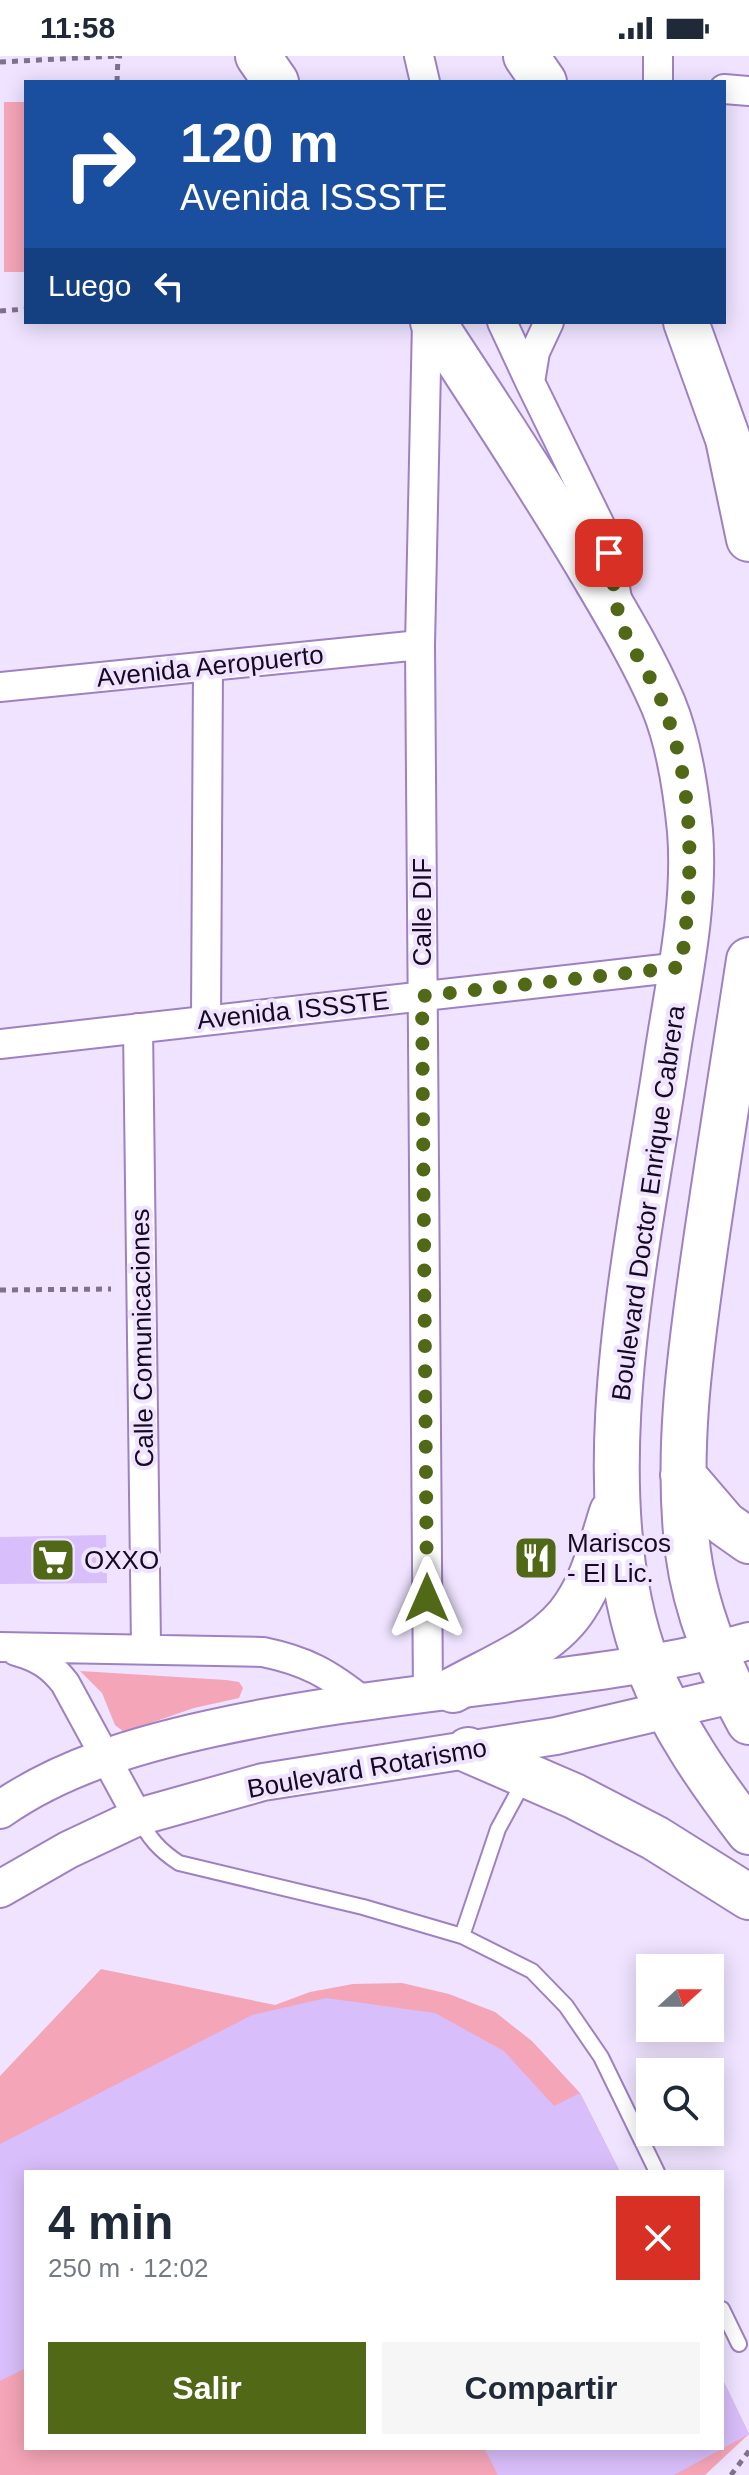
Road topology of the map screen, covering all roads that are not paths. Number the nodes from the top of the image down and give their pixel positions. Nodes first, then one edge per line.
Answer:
1 (258, 56) edge
2 (419, 56) edge
3 (526, 56) edge
4 (658, 56) edge
5 (275, 80) edge
6 (425, 80) edge
7 (543, 80) edge
8 (658, 80) edge
9 (726, 89) edge
10 (749, 91) edge
11 (427, 324) edge
12 (434, 324) edge
13 (503, 324) edge
14 (548, 324) edge
15 (687, 324) edge
16 (530, 382) junction
17 (749, 539) edge
18 (620, 620) junction
19 (420, 645) junction
20 (208, 667) junction
21 (0, 687) edge
22 (749, 960) edge
23 (681, 967) junction
24 (422, 996) junction
25 (206, 1019) junction
26 (138, 1028) junction
27 (0, 1044) edge
28 (683, 1475) junction
29 (618, 1490) junction
30 (749, 1541) edge
31 (731, 1646) edge
32 (146, 1647) junction
33 (648, 1665) junction
34 (441, 1692) junction
35 (363, 1701) junction
36 (744, 1703) edge
37 (669, 1709) junction
38 (468, 1750) junction
39 (107, 1757) junction
40 (527, 1774) junction
41 (0, 1810) edge
42 (138, 1817) junction
43 (749, 1832) edge
44 (0, 1889) edge
45 (749, 1897) edge
46 (462, 1936) junction
47 (656, 2170) edge
48 (724, 2313) edge
49 (739, 2344) dead end

1 - 5 main road
2 - 6 street
3 - 7 main road
4 - 8 street
9 - 10 street
11 - 19 street, Calle DIF
12 - 18 main road, Boulevard Doctor Enrique Cabrera
13 - 16 street
14 - 16 street
15 - 17 main road
16 - 18 street
18 - 23 main road, Boulevard Doctor Enrique Cabrera
19 - 20 street, Avenida Aeropuerto
19 - 24 street, Calle DIF
20 - 21 street, Avenida Aeropuerto
20 - 25 street
22 - 28 main road
23 - 24 street, Avenida ISSSTE
23 - 29 main road, Boulevard Doctor Enrique Cabrera
24 - 25 street, Avenida ISSSTE
24 - 34 street, Calle DIF
25 - 26 street, Avenida ISSSTE
26 - 27 street, Avenida ISSSTE
26 - 32 street, Calle Comunicaciones
28 - 30 main road
28 - 31 main road
29 - 33 main road, Boulevard Doctor Enrique Cabrera
29 - 34 main road
31 - 33 street
31 - 36 main road
32 - 35 street
32 - 39 street
33 - 34 street
33 - 37 main road, Boulevard Doctor Enrique Cabrera
34 - 35 street
35 - 39 street
36 - 37 street, Boulevard Rotarismo
37 - 38 street, Boulevard Rotarismo
37 - 43 main road, Boulevard Doctor Enrique Cabrera
38 - 40 main road
38 - 42 street, Boulevard Rotarismo
39 - 41 street
39 - 42 street
40 - 45 main road
40 - 46 lane
42 - 44 street, Boulevard Rotarismo
42 - 46 lane
46 - 47 lane
48 - 49 lane

